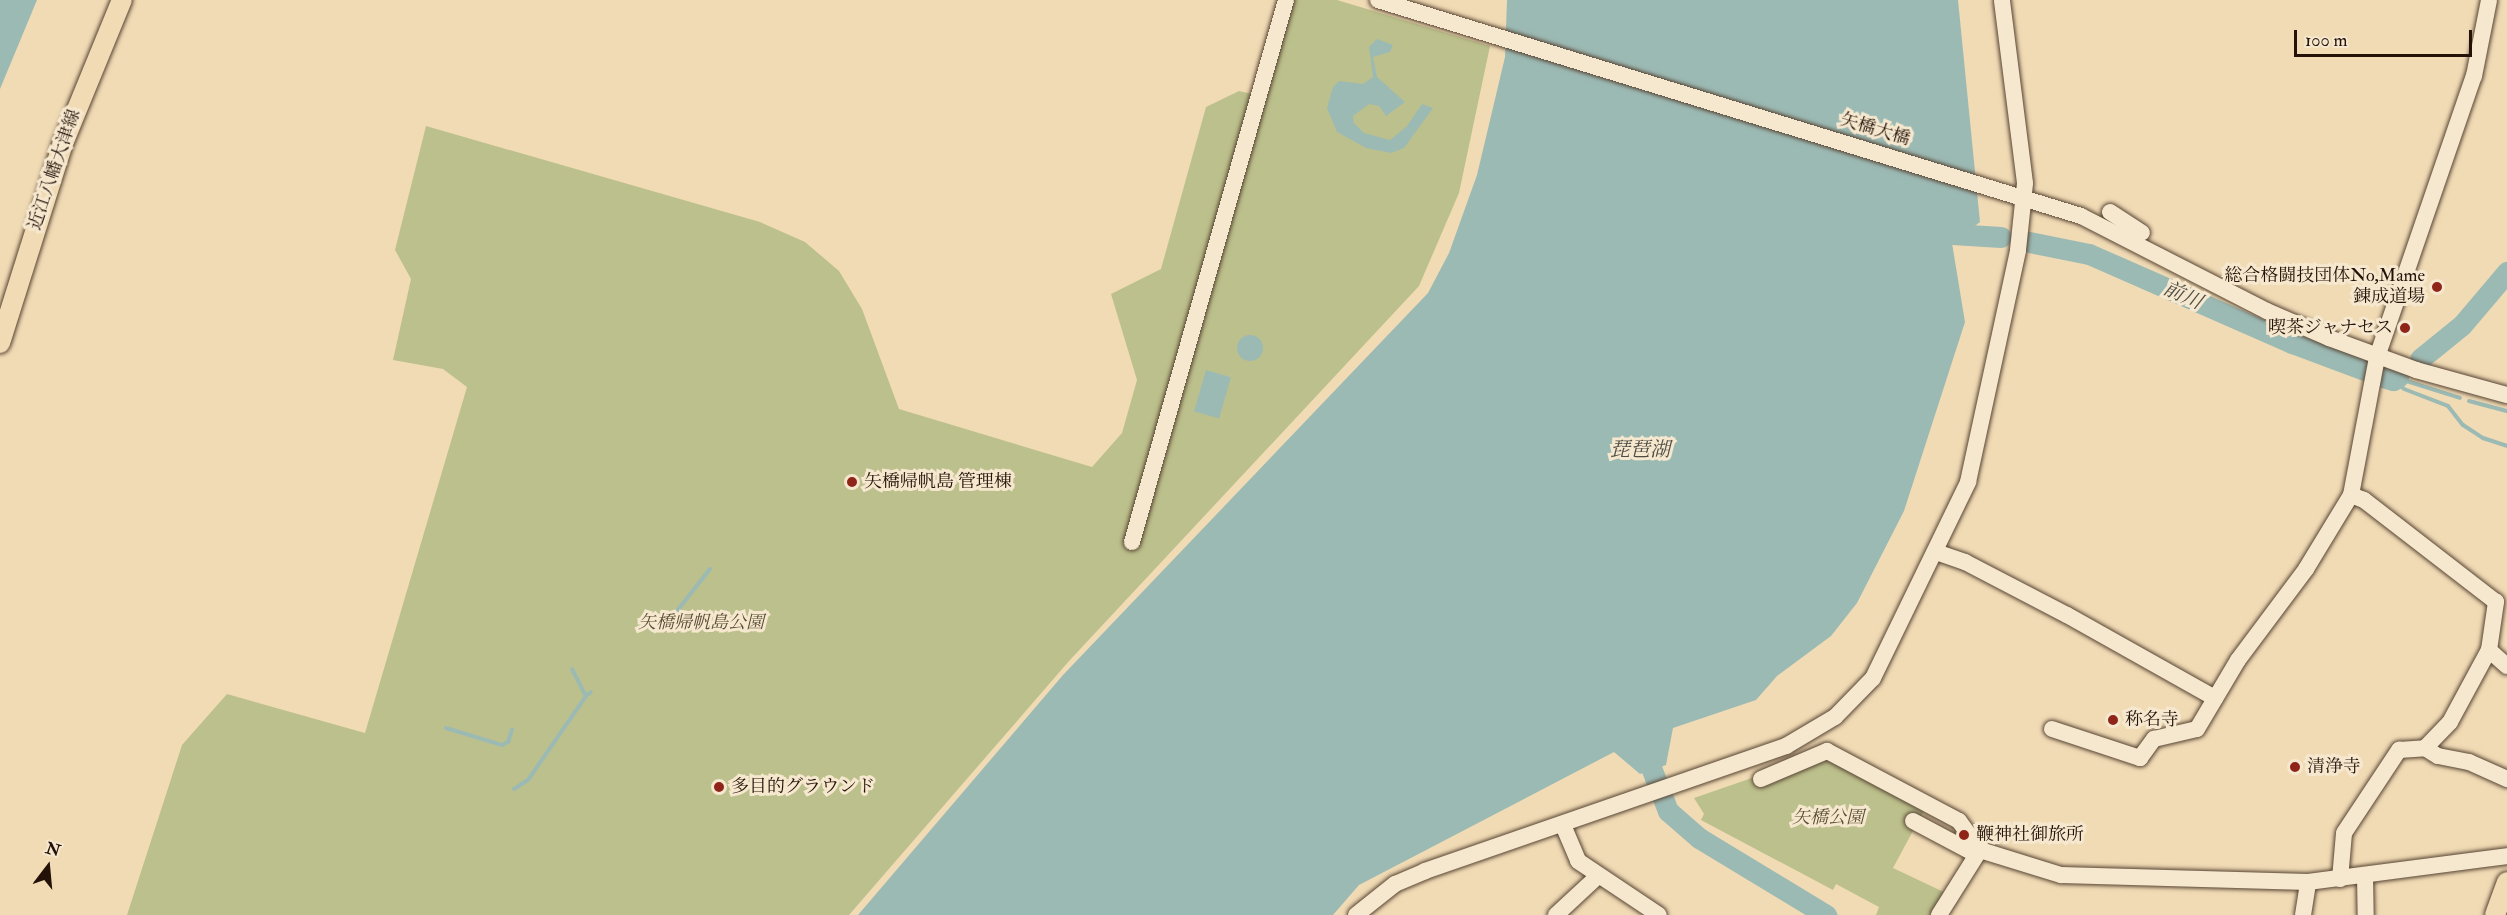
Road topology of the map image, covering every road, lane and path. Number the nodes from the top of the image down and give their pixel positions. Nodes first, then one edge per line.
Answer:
1 (122, 0) edge
2 (1286, 0) edge
3 (1378, 0) edge
4 (2002, 0) edge
5 (2489, 0) edge
6 (2025, 198) junction
7 (2110, 212) dead end
8 (0, 343) edge
9 (2379, 362) junction
10 (2507, 395) edge
11 (2351, 495) junction
12 (1132, 542) dead end
13 (1936, 552) junction
14 (2501, 599) edge
15 (2489, 650) junction
16 (2507, 666) edge
17 (2216, 698) junction
18 (2052, 729) dead end
19 (2425, 748) junction
20 (1761, 779) dead end
21 (2507, 780) edge
22 (1913, 821) dead end
23 (1563, 825) junction
24 (1978, 852) junction
25 (2507, 856) edge
26 (1598, 876) junction
27 (2365, 876) junction
28 (2340, 879) junction
29 (2308, 882) junction
30 (2507, 882) edge
31 (1942, 914) edge
32 (1356, 915) edge
33 (1556, 915) edge
34 (1659, 915) edge
35 (2303, 915) edge
36 (2366, 915) edge
37 (2495, 915) edge

1 - 8 main road, 近江八幡大津線
2 - 12 street
3 - 6 street, 矢橋大橋
4 - 6 street
5 - 9 street
6 - 9 street, 矢橋大橋
6 - 13 street
7 - 9 street
9 - 10 street
9 - 11 street
11 - 14 street
11 - 17 street
13 - 17 street
13 - 23 street
14 - 15 street
15 - 16 street
15 - 19 street
17 - 18 street
19 - 21 street
19 - 28 street
20 - 24 street
22 - 24 street
23 - 26 street
23 - 32 street
24 - 29 street
24 - 31 street
25 - 27 street
26 - 33 street
26 - 34 street
27 - 28 street
27 - 36 street
28 - 29 street
29 - 35 street
30 - 37 main road

